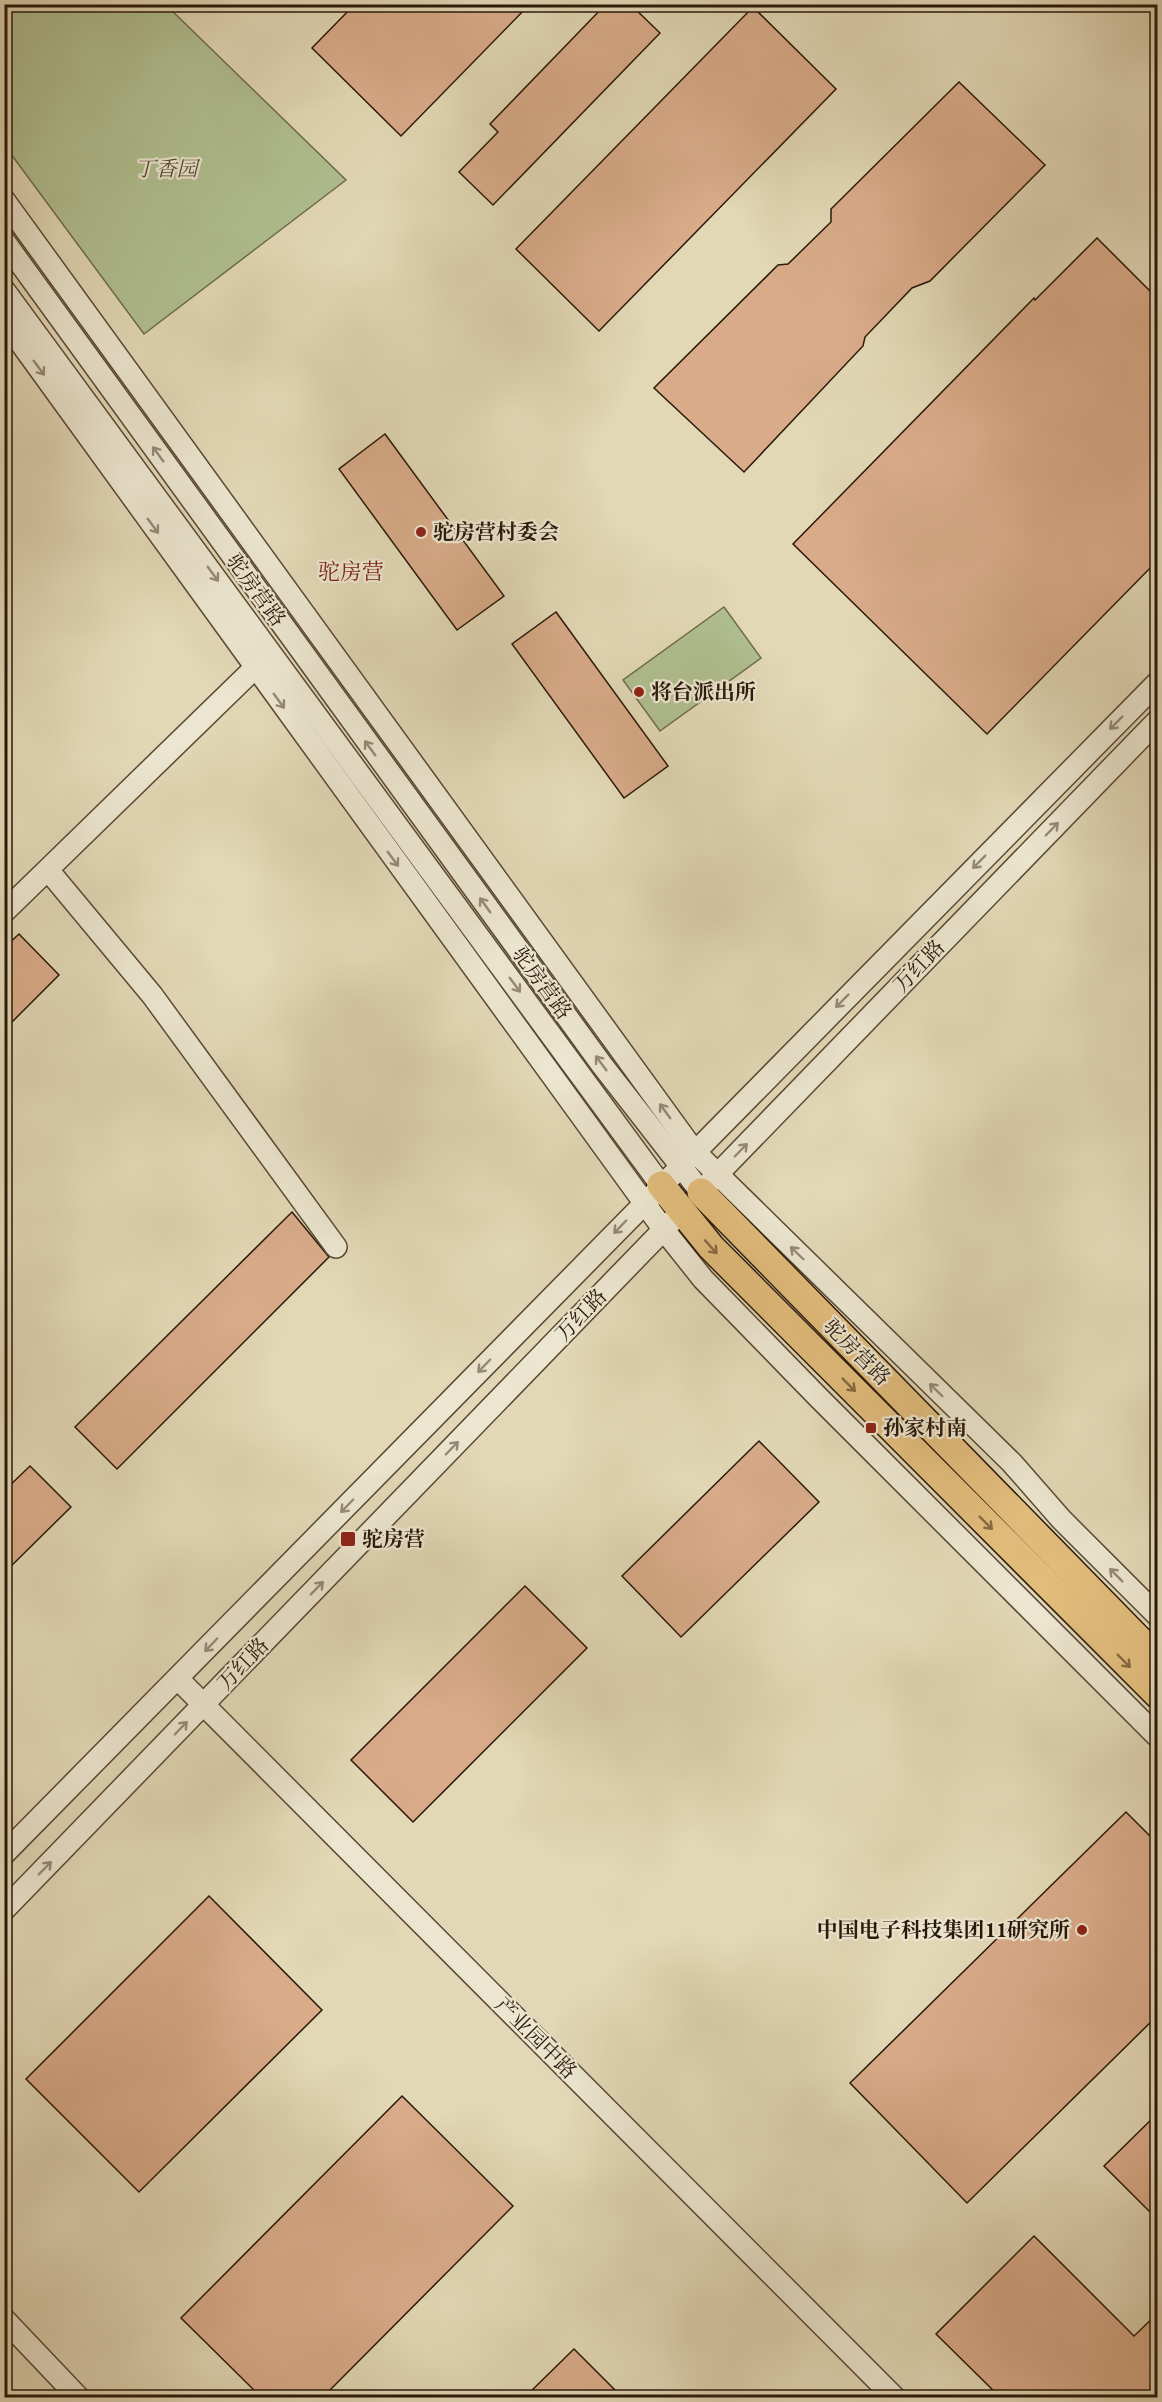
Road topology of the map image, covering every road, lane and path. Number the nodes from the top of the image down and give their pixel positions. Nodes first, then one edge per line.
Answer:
1 (4, 200) edge
2 (4, 241) edge
3 (4, 290) edge
4 (4, 320) edge
5 (271, 652) junction
6 (255, 668) junction
7 (1158, 682) edge
8 (1158, 720) edge
9 (48, 870) junction
10 (4, 912) edge
11 (687, 1158) junction
12 (709, 1183) junction
13 (652, 1195) junction
14 (673, 1221) junction
15 (336, 1247) dead end
16 (1158, 1616) edge
17 (1158, 1659) edge
18 (178, 1679) junction
19 (1158, 1695) edge
20 (204, 1705) junction
21 (1158, 1737) edge
22 (4, 1854) edge
23 (4, 1910) edge
24 (4, 2319) edge
25 (79, 2397) edge
26 (895, 2397) edge

11 -> 1 street
11 -> 2 street, 驼房营路
3 -> 5 street, 驼房营路
4 -> 6 street
5 - 6 street
5 -> 13 street, 驼房营路
6 - 9 street
6 -> 13 street
7 -> 11 street, 万红路
12 -> 8 street, 万红路
9 - 10 street
9 - 15 street
11 - 12 street, 驼房营路
11 - 13 street, 万红路
12 - 14 street, 万红路
16 -> 12 street
12 - 17 main road, 驼房营路
13 - 14 main road, 驼房营路
13 -> 18 street, 万红路
14 -> 19 main road, 驼房营路
20 -> 14 street, 万红路
14 - 21 street
18 - 20 street, 产业园中路
18 - 22 street, 万红路
23 -> 20 street, 万红路
20 - 26 street, 产业园中路
24 - 25 street

